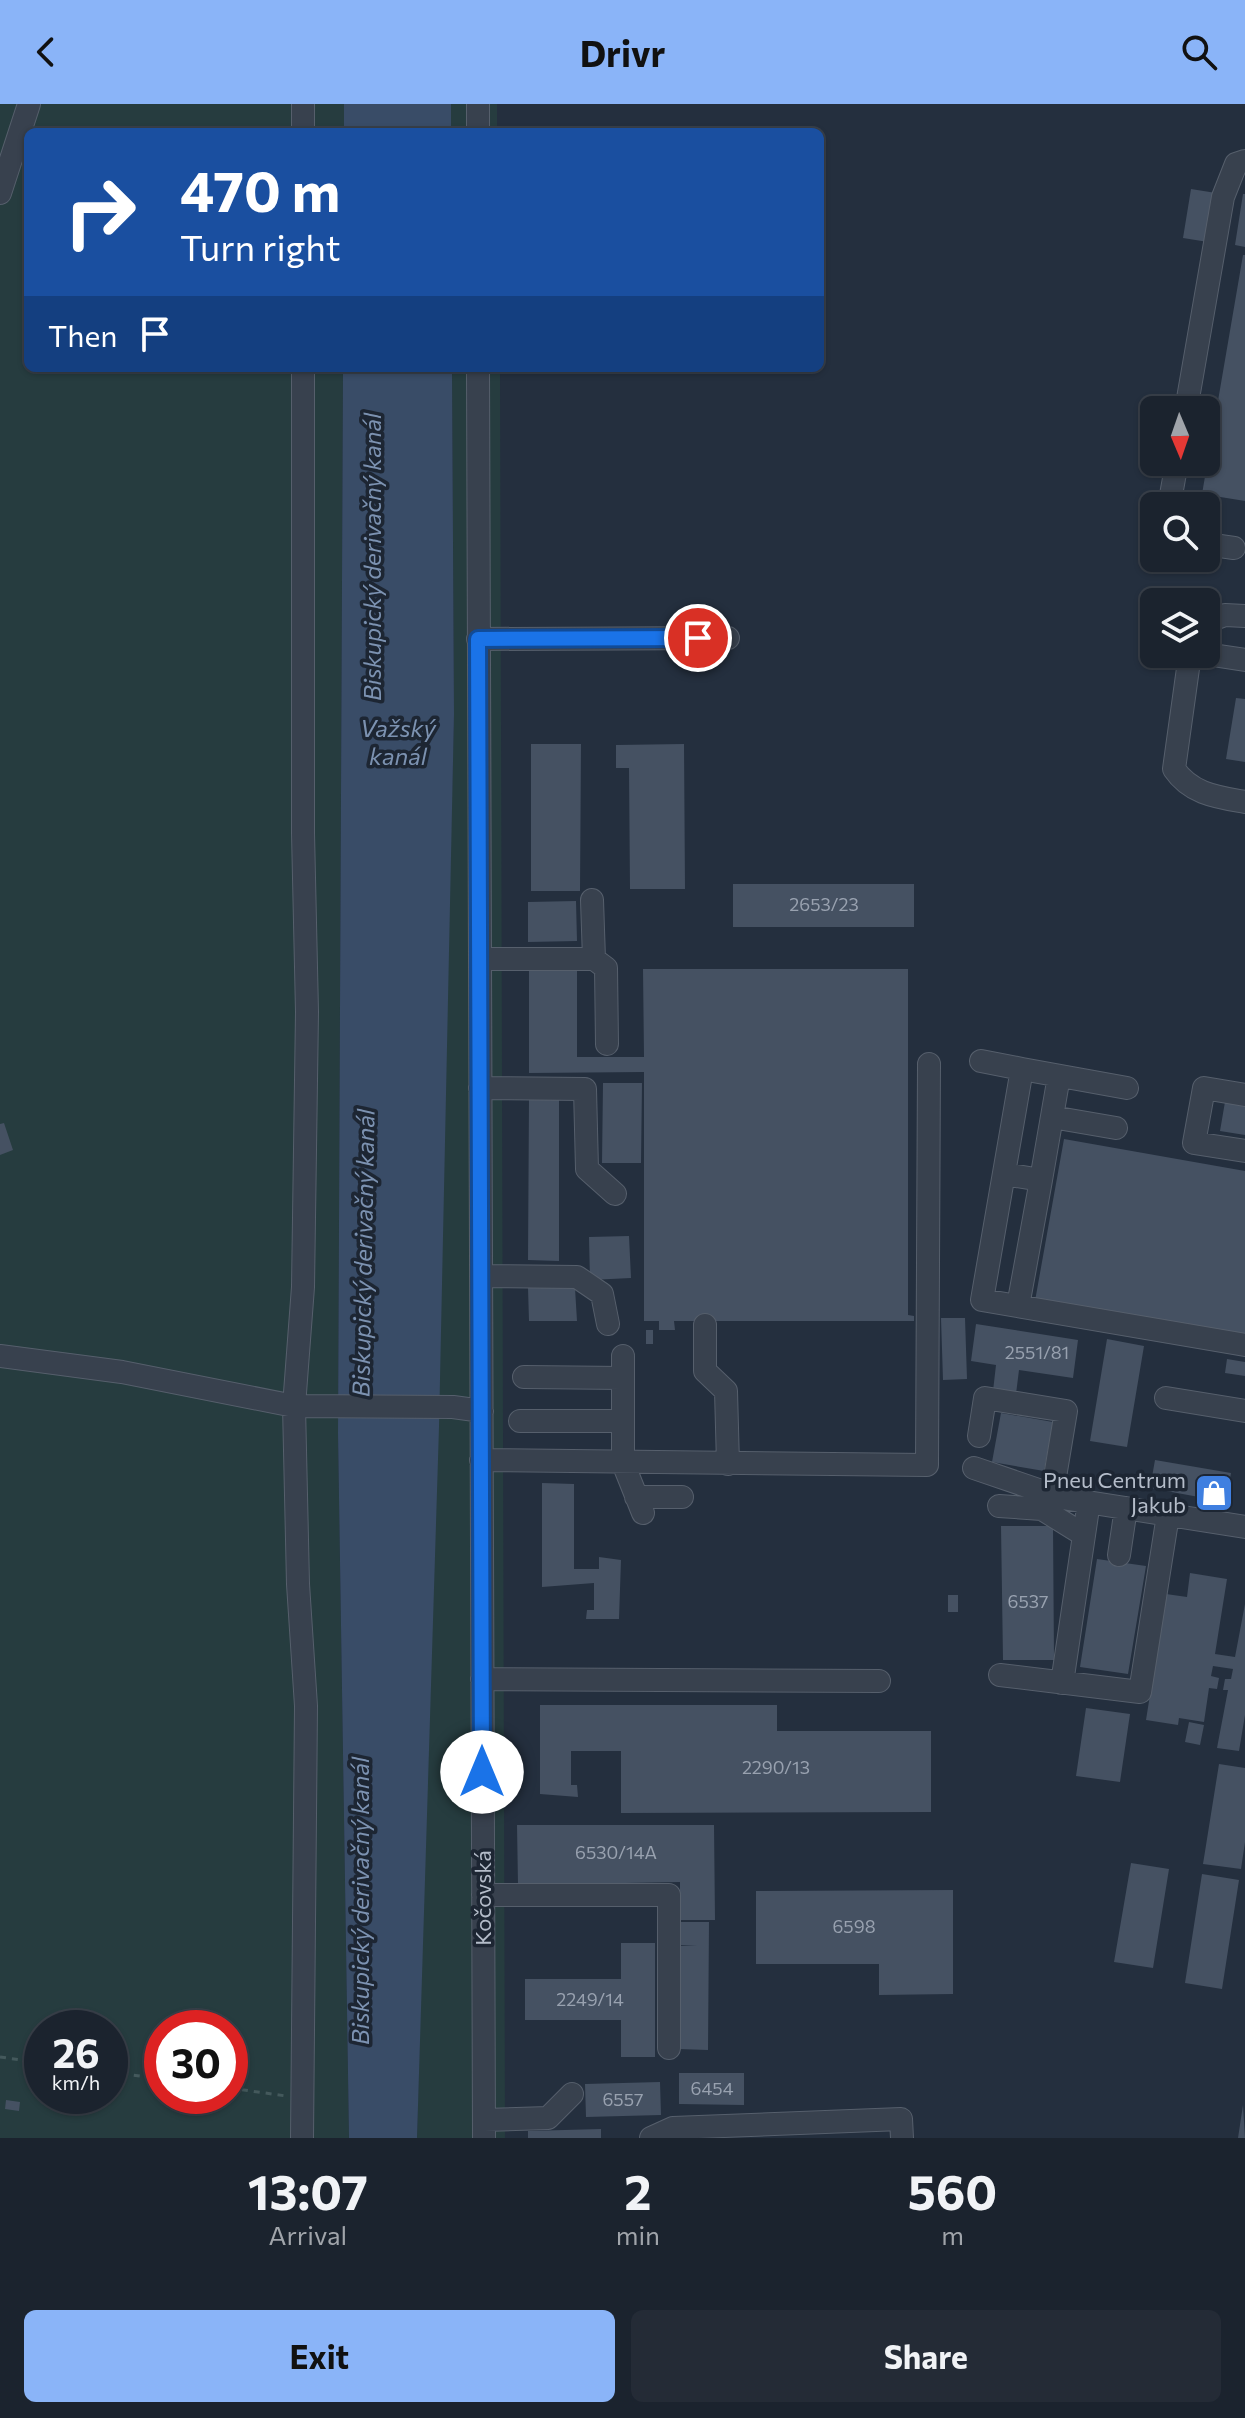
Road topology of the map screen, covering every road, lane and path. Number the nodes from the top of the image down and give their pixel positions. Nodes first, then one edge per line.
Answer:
1 (29, 104) edge
2 (303, 104) edge
3 (478, 104) edge
4 (303, 128) edge
5 (478, 128) edge
6 (1245, 161) edge
7 (0, 193) edge
8 (303, 372) edge
9 (478, 372) edge
10 (1188, 396) edge
11 (1220, 546) edge
12 (1234, 548) dead end
13 (1245, 616) edge
14 (1220, 619) edge
15 (728, 638) dead end
16 (478, 639) junction
17 (1220, 656) edge
18 (1245, 660) edge
19 (1188, 668) edge
20 (1245, 802) edge
21 (592, 900) dead end
22 (480, 959) junction
23 (594, 959) junction
24 (607, 1044) dead end
25 (981, 1061) dead end
26 (929, 1064) dead end
27 (1022, 1069) junction
28 (1059, 1076) junction
29 (480, 1088) junction
30 (1127, 1088) dead end
31 (1245, 1095) edge
32 (1052, 1117) junction
33 (1116, 1128) dead end
34 (1245, 1151) edge
35 (1004, 1174) junction
36 (1041, 1180) junction
37 (615, 1194) dead end
38 (481, 1276) junction
39 (1018, 1306) junction
40 (608, 1324) dead end
41 (705, 1325) dead end
42 (1245, 1345) edge
43 (0, 1356) edge
44 (524, 1377) dead end
45 (1166, 1398) dead end
46 (294, 1406) junction
47 (482, 1411) junction
48 (1245, 1411) edge
49 (520, 1421) dead end
50 (623, 1421) junction
51 (979, 1436) dead end
52 (481, 1460) junction
53 (623, 1463) junction
54 (728, 1464) junction
55 (974, 1468) dead end
56 (1052, 1495) junction
57 (682, 1497) dead end
58 (999, 1506) dead end
59 (1126, 1508) junction
60 (1168, 1515) junction
61 (1245, 1524) edge
62 (1119, 1555) dead end
63 (1000, 1675) dead end
64 (482, 1679) junction
65 (879, 1681) dead end
66 (1062, 1683) junction
67 (483, 1895) junction
68 (669, 2048) dead end
69 (0, 2057) edge
70 (24, 2060) edge
71 (248, 2090) edge
72 (572, 2094) dead end
73 (302, 2098) junction
74 (484, 2129) edge
75 (774, 2132) edge
76 (302, 2138) edge
77 (651, 2138) edge
78 (902, 2138) edge

1 - 7 street
2 - 4 street
3 - 5 street
6 - 10 street
8 - 46 street
9 - 16 street, Kočovská
11 - 12 street
13 - 14 street
15 - 16 street
16 - 22 street, Kočovská
17 - 18 street
19 - 20 street
21 - 23 street
22 - 23 street
22 - 29 street, Kočovská
23 - 24 street
25 - 27 street
26 - 54 street
27 - 28 street
27 - 35 street
28 - 30 street
28 - 32 street
29 - 37 street
29 - 38 street, Kočovská
31 - 34 street
32 - 33 street
32 - 36 street
35 - 36 street
35 - 39 street
36 - 39 street
38 - 40 street
38 - 47 street, Kočovská
39 - 42 street
41 - 54 street
43 - 46 street
44 - 50 street
45 - 48 street
46 - 47 street
46 - 73 street
47 - 52 street, Kočovská
49 - 50 street
50 - 53 street
51 - 56 street
52 - 53 street
52 - 64 street, Kočovská
53 - 54 street
53 - 57 street
55 - 56 street
56 - 59 street
58 - 66 street
59 - 60 street
59 - 62 street
60 - 61 street
60 - 66 street
63 - 66 street
64 - 65 street
64 - 67 street, Kočovská
67 - 68 street
67 - 74 street, Kočovská
69 - 70 path
71 - 73 path
72 - 74 street
73 - 76 street
75 - 77 street
75 - 78 street

